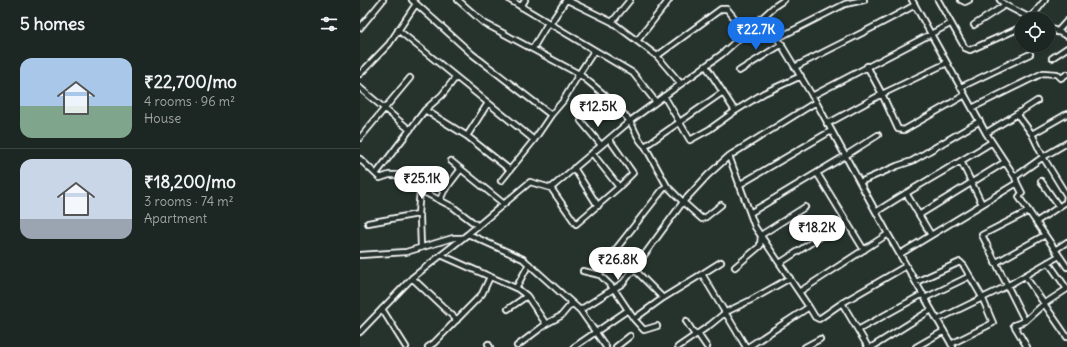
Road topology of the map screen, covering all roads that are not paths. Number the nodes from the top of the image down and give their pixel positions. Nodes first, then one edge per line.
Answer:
1 (383, 0) edge
2 (412, 0) edge
3 (458, 0) edge
4 (510, 0) edge
5 (525, 0) edge
6 (567, 0) edge
7 (630, 0) edge
8 (669, 0) edge
9 (784, 0) edge
10 (864, 0) edge
11 (912, 0) edge
12 (938, 0) edge
13 (962, 0) edge
14 (969, 0) edge
15 (1000, 0) edge
16 (1045, 0) edge
17 (416, 4) junction
18 (915, 5) junction
19 (1005, 5) junction
20 (521, 7) junction
21 (1018, 12) edge
22 (1036, 12) edge
23 (764, 16) junction
24 (1067, 21) edge
25 (612, 22) junction
26 (549, 23) junction
27 (950, 24) junction
28 (974, 25) dead end
29 (360, 28) edge
30 (398, 30) junction
31 (1015, 30) edge
32 (746, 32) junction
33 (1057, 32) joint
34 (931, 33) junction
35 (1067, 36) edge
36 (778, 38) junction
37 (637, 41) junction
38 (782, 44) junction
39 (533, 48) junction
40 (1067, 48) edge
41 (594, 51) junction
42 (1030, 54) dead end
43 (657, 56) junction
44 (1052, 58) dead end
45 (947, 63) junction
46 (706, 66) junction
47 (867, 66) junction
48 (795, 67) junction
49 (739, 71) dead end
50 (360, 74) edge
51 (579, 74) junction
52 (1067, 74) edge
53 (801, 76) junction
54 (456, 77) junction
55 (410, 78) dead end
56 (681, 84) junction
57 (961, 87) junction
58 (360, 88) edge
59 (723, 92) junction
60 (882, 94) junction
61 (965, 95) junction
62 (664, 96) junction
63 (812, 96) junction
64 (1037, 101) dead end
65 (488, 102) junction
66 (656, 102) junction
67 (816, 102) junction
68 (384, 108) junction
69 (972, 108) junction
70 (426, 110) junction
71 (735, 111) junction
72 (1017, 114) junction
73 (1067, 114) edge
74 (551, 115) junction
75 (581, 121) dead end
76 (630, 121) junction
77 (980, 121) junction
78 (680, 123) junction
79 (827, 124) junction
80 (410, 130) junction
81 (832, 131) junction
82 (986, 133) junction
83 (1032, 134) junction
84 (878, 135) dead end
85 (467, 136) junction
86 (360, 138) edge
87 (609, 139) junction
88 (534, 140) junction
89 (992, 142) junction
90 (1067, 143) edge
91 (601, 146) junction
92 (645, 146) junction
93 (592, 153) junction
94 (729, 156) junction
95 (845, 156) junction
96 (1043, 157) junction
97 (360, 159) edge
98 (451, 161) dead end
99 (961, 161) junction
100 (1005, 162) junction
101 (574, 168) junction
102 (461, 169) junction
103 (510, 170) junction
104 (420, 172) dead end
105 (817, 173) junction
106 (376, 174) junction
107 (1015, 177) junction
108 (501, 181) dead end
109 (1041, 181) dead end
110 (860, 182) junction
111 (972, 182) junction
112 (1017, 183) junction
113 (739, 185) junction
114 (668, 186) junction
115 (620, 187) junction
116 (551, 188) junction
117 (420, 190) junction
118 (444, 191) junction
119 (906, 193) junction
120 (440, 200) junction
121 (683, 202) junction
122 (504, 204) junction
123 (982, 204) junction
124 (721, 205) dead end
125 (598, 206) junction
126 (805, 207) dead end
127 (1059, 207) junction
128 (876, 212) junction
129 (1028, 212) junction
130 (750, 213) junction
131 (418, 214) junction
132 (919, 215) junction
133 (846, 220) junction
134 (1036, 222) junction
135 (368, 223) dead end
136 (478, 226) junction
137 (468, 234) junction
138 (888, 234) junction
139 (760, 235) junction
140 (931, 235) junction
141 (1045, 235) junction
142 (463, 238) junction
143 (1067, 242) edge
144 (421, 247) junction
145 (864, 250) junction
146 (1055, 250) junction
147 (614, 251) junction
148 (900, 254) junction
149 (441, 255) junction
150 (360, 256) edge
151 (1059, 256) junction
152 (721, 262) dead end
153 (1048, 262) junction
154 (780, 263) junction
155 (995, 263) junction
156 (529, 264) junction
157 (906, 266) junction
158 (735, 267) dead end
159 (1067, 267) edge
160 (634, 270) junction
161 (583, 271) dead end
162 (702, 274) junction
163 (600, 275) junction
164 (970, 276) junction
165 (1025, 276) junction
166 (490, 277) junction
167 (412, 278) junction
168 (790, 278) junction
169 (916, 282) junction
170 (1007, 286) junction
171 (516, 288) junction
172 (614, 289) junction
173 (1067, 289) edge
174 (799, 292) junction
175 (527, 296) junction
176 (924, 296) junction
177 (663, 298) junction
178 (982, 298) junction
179 (572, 303) junction
180 (842, 303) junction
181 (1044, 304) junction
182 (809, 307) junction
183 (382, 309) junction
184 (508, 309) dead end
185 (580, 310) junction
186 (628, 310) junction
187 (931, 310) junction
188 (726, 312) junction
189 (634, 319) junction
190 (458, 320) junction
191 (938, 320) junction
192 (686, 321) dead end
193 (1025, 321) junction
194 (546, 324) junction
195 (657, 326) dead end
196 (858, 330) junction
197 (944, 331) junction
198 (360, 332) edge
199 (595, 332) junction
200 (697, 334) junction
201 (630, 336) dead end
202 (1067, 336) edge
203 (820, 339) dead end
204 (952, 345) edge
205 (517, 346) dead end
206 (406, 347) edge
207 (428, 347) edge
208 (574, 347) edge
209 (606, 347) edge
210 (616, 347) edge
211 (678, 347) edge
212 (707, 347) edge
213 (747, 347) edge
214 (805, 347) edge
215 (868, 347) edge
216 (872, 347) edge
217 (916, 347) edge
218 (1027, 347) edge

1 - 29 street
2 - 17 street
3 - 39 street
4 - 20 street
5 - 20 street
6 - 25 street
6 - 26 street
7 - 25 street
8 - 37 street
9 - 23 street
10 - 36 street
11 - 18 street
12 - 27 street
13 - 14 street
15 - 19 street
16 - 22 street
17 - 30 street
17 - 74 street
18 - 34 street
18 - 48 street
19 - 21 street
19 - 28 street
20 - 26 street
23 - 32 street
23 - 36 street
24 - 33 street
25 - 37 street
26 - 39 street
26 - 41 street
27 - 31 street
27 - 34 street
30 - 50 street
30 - 54 street
32 - 43 street
32 - 46 street
33 - 35 street
34 - 45 street
34 - 47 street
36 - 38 street
37 - 43 street
38 - 48 street
38 - 49 street
39 - 51 street
40 - 44 street
41 - 51 street
41 - 66 street
42 - 57 street
43 - 56 street
45 - 57 street
45 - 60 street
46 - 56 street
46 - 59 street
47 - 60 street
47 - 63 street
48 - 53 street
51 - 74 street
51 - 76 street
52 - 69 street
53 - 63 street
53 - 71 street
54 - 65 street
54 - 70 street
55 - 68 street
56 - 62 street
57 - 61 street
58 - 68 street
59 - 71 street
59 - 78 street
60 - 61 street
60 - 79 street
61 - 69 street
62 - 66 street
62 - 78 street
63 - 67 street
64 - 72 street
65 - 85 street
65 - 88 street
66 - 76 street
67 - 79 street
67 - 94 street
68 - 80 street
68 - 86 street
69 - 77 street
70 - 80 street
70 - 85 street
71 - 78 street
72 - 82 street
72 - 83 street
73 - 83 street
74 - 88 street
75 - 91 street
76 - 87 street
76 - 92 street
77 - 82 street
77 - 110 street
78 - 92 street
79 - 81 street
80 - 106 street
81 - 95 street
81 - 113 street
82 - 89 street
83 - 96 street
84 - 95 street
85 - 103 street
87 - 91 street
87 - 115 street
88 - 103 street
89 - 99 street
89 - 100 street
90 - 96 street
91 - 93 street
92 - 114 street
93 - 101 street
93 - 115 street
94 - 113 street
94 - 121 street
95 - 105 street
95 - 110 street
96 - 107 street
96 - 127 street
97 - 106 street
98 - 102 street
99 - 111 street
99 - 119 street
100 - 107 street
100 - 111 street
101 - 116 street
101 - 125 street
102 - 118 street
102 - 122 street
103 - 108 street
104 - 118 street
105 - 130 street
105 - 133 street
106 - 117 street
107 - 112 street
109 - 127 street
110 - 128 street
111 - 123 street
111 - 132 street
112 - 123 street
112 - 129 street
113 - 130 street
114 - 121 street
114 - 147 street
115 - 125 street
116 - 122 street
116 - 125 street
117 - 120 street
117 - 131 street
118 - 120 street
119 - 128 street
119 - 132 street
120 - 136 street
121 - 124 street
121 - 160 street
122 - 136 street
123 - 140 street
126 - 139 street
127 - 134 street
128 - 138 street
129 - 134 street
129 - 155 street
130 - 139 street
131 - 135 street
131 - 144 street
132 - 140 street
133 - 145 street
133 - 154 street
134 - 141 street
136 - 137 street
137 - 142 street
137 - 156 street
138 - 145 street
138 - 148 street
139 - 154 street
139 - 158 street
140 - 148 street
141 - 146 street
141 - 155 street
142 - 144 street
142 - 149 street
143 - 146 street
144 - 150 street
145 - 174 street
146 - 151 street
147 - 160 street
147 - 163 street
148 - 157 street
149 - 166 street
149 - 167 street
151 - 153 street
151 - 159 street
152 - 162 street
153 - 165 street
153 - 173 street
154 - 168 street
155 - 170 street
156 - 171 street
156 - 179 street
157 - 169 street
157 - 180 street
160 - 172 street
160 - 177 street
161 - 163 street
162 - 177 street
162 - 188 street
163 - 172 street
164 - 169 street
164 - 176 street
164 - 178 street
165 - 170 street
165 - 181 street
166 - 171 street
166 - 190 street
167 - 183 street
167 - 190 street
168 - 174 street
168 - 188 street
169 - 176 street
170 - 178 street
170 - 193 street
171 - 175 street
172 - 185 street
172 - 186 street
173 - 181 street
174 - 182 street
175 - 184 street
175 - 194 street
176 - 187 street
176 - 196 street
177 - 189 street
178 - 191 street
178 - 204 street
179 - 185 street
179 - 194 street
180 - 182 street
180 - 196 street
181 - 193 street
181 - 202 street
182 - 213 street
183 - 198 street
183 - 206 street
185 - 199 street
186 - 189 street
186 - 199 street
187 - 191 street
187 - 216 street
188 - 200 street
188 - 213 street
189 - 195 street
190 - 207 street
191 - 197 street
192 - 200 street
193 - 218 street
194 - 205 street
196 - 215 street
197 - 204 street
197 - 217 street
199 - 208 street
199 - 209 street
200 - 211 street
200 - 212 street
201 - 210 street
203 - 214 street

